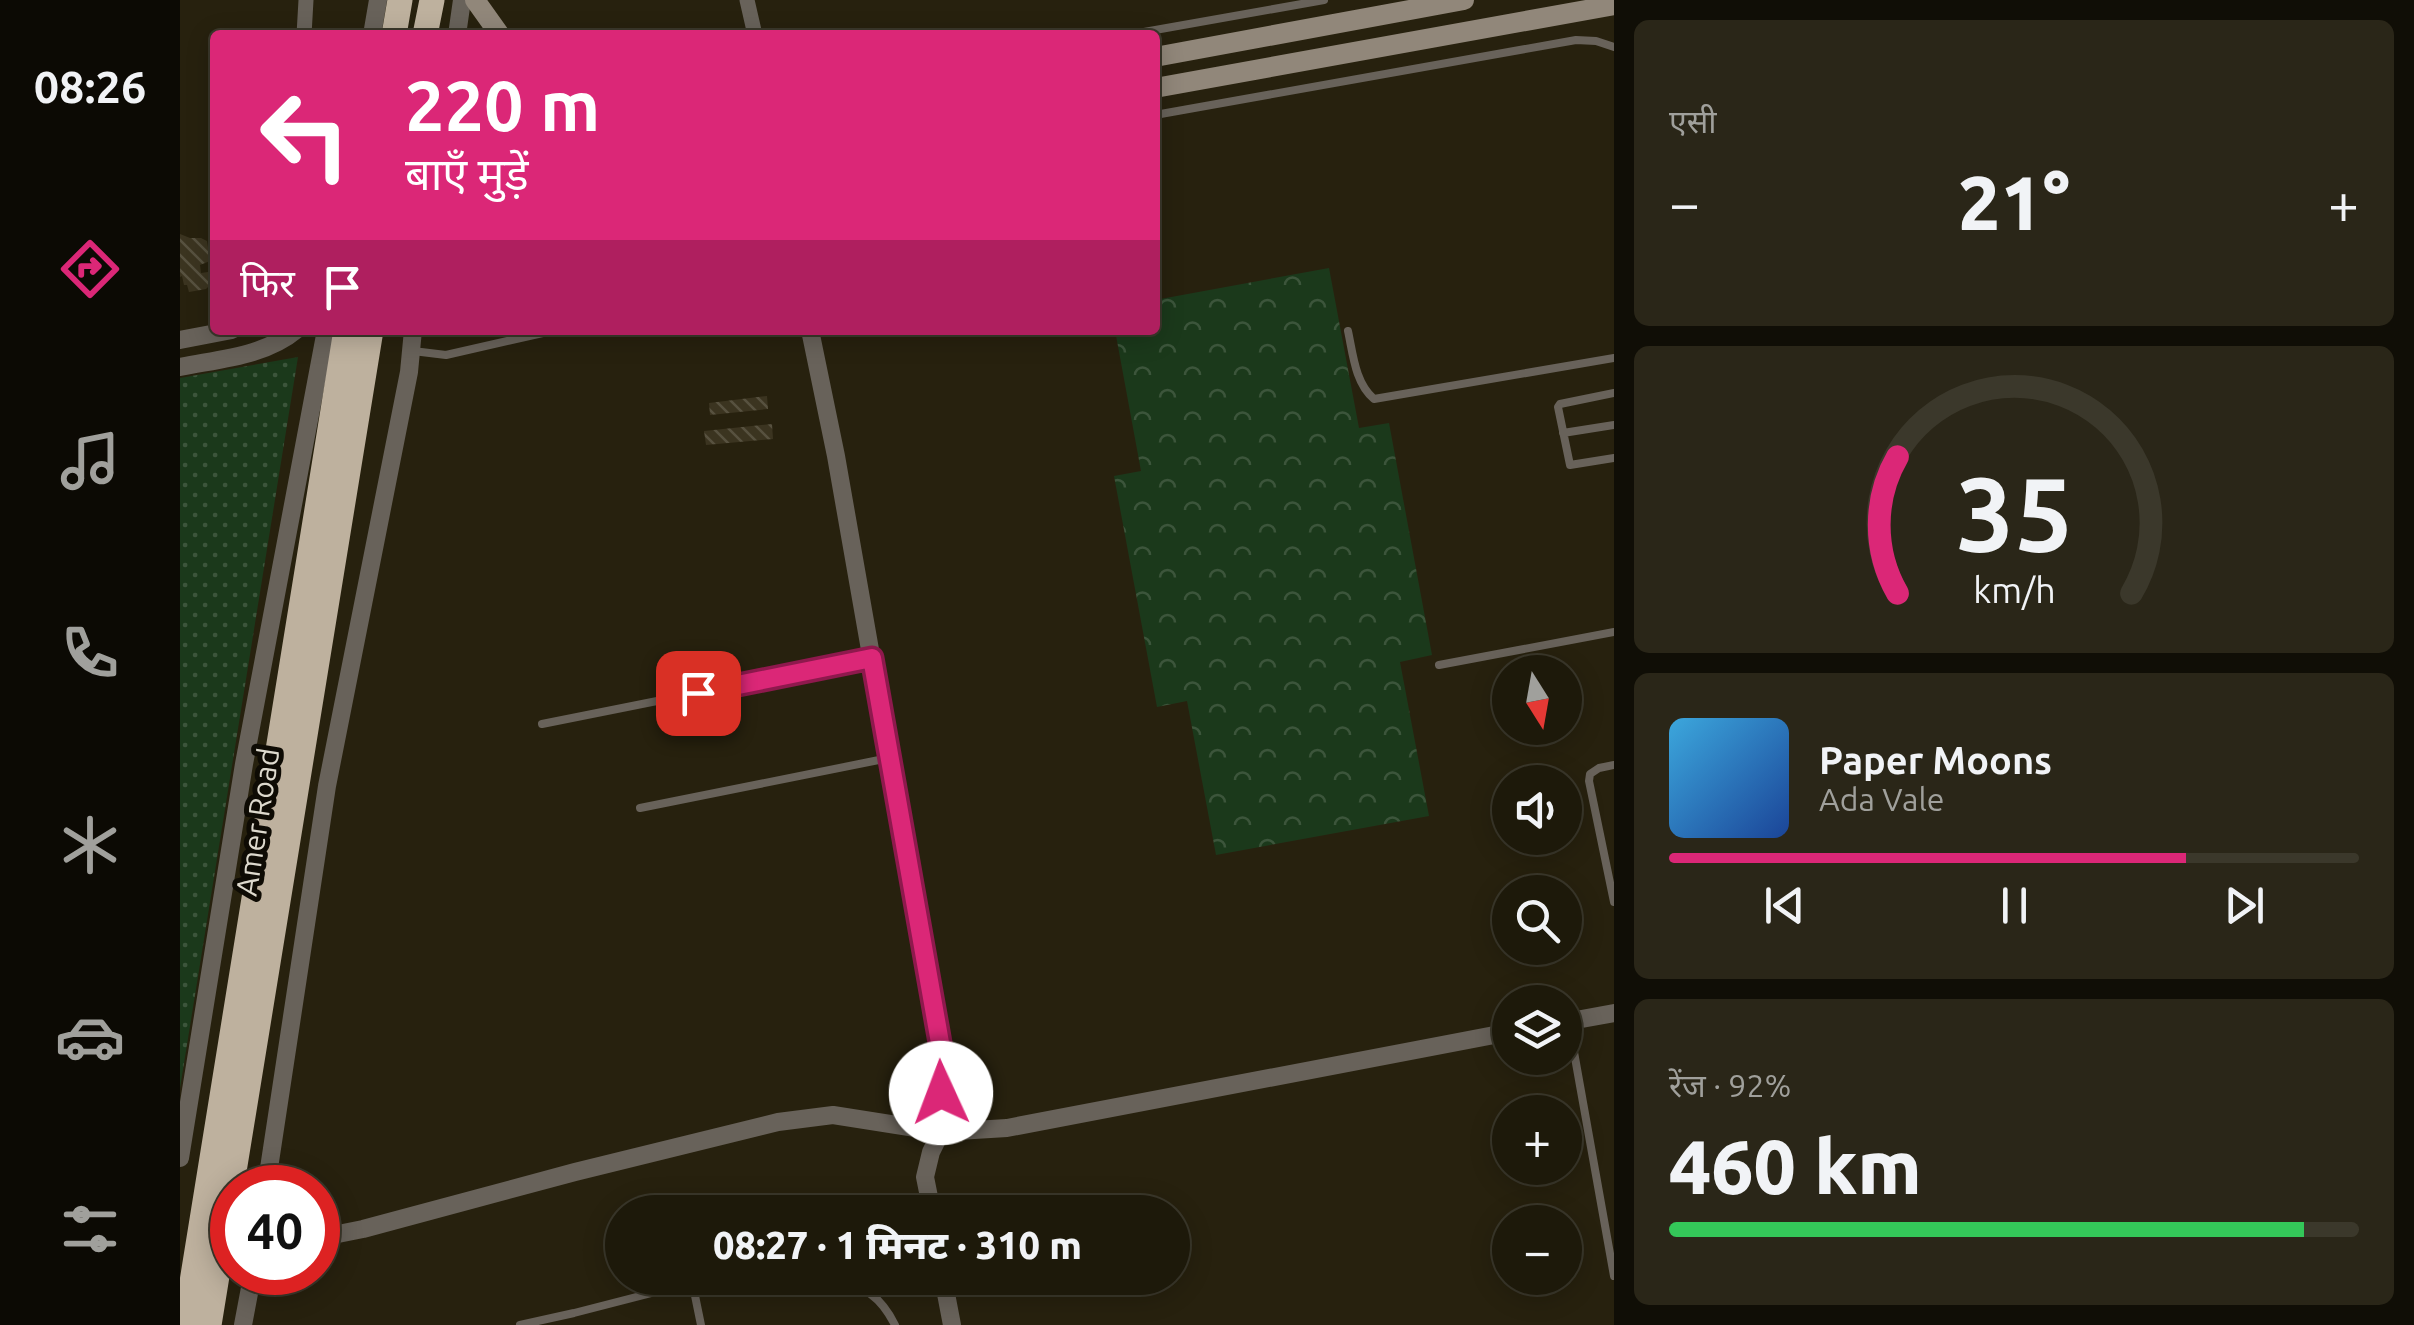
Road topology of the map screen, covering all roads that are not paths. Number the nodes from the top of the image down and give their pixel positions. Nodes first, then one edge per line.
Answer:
1 (306, 0) edge
2 (378, 0) edge
3 (400, 0) edge
4 (432, 0) edge
5 (462, 0) edge
6 (475, 0) edge
7 (747, 0) edge
8 (1324, 0) edge
9 (1458, 1) edge
10 (1614, 6) edge
11 (1582, 11) junction
12 (1614, 22) edge
13 (304, 30) edge
14 (373, 30) edge
15 (395, 30) edge
16 (427, 30) edge
17 (458, 30) edge
18 (496, 30) edge
19 (753, 30) edge
20 (1156, 30) edge
21 (1462, 32) junction
22 (1614, 47) edge
23 (1160, 56) edge
24 (1467, 60) junction
25 (1160, 87) edge
26 (1160, 114) edge
27 (1348, 331) dead end
28 (210, 334) edge
29 (291, 335) edge
30 (351, 335) edge
31 (351, 335) edge
32 (351, 335) edge
33 (413, 335) edge
34 (534, 335) edge
35 (811, 335) edge
36 (180, 340) edge
37 (411, 351) junction
38 (1614, 358) edge
39 (180, 367) edge
40 (1614, 393) edge
41 (1614, 425) edge
42 (1563, 433) junction
43 (1614, 458) edge
44 (1614, 632) edge
45 (872, 658) junction
46 (1438, 665) dead end
47 (542, 724) dead end
48 (889, 758) junction
49 (1614, 765) edge
50 (640, 808) dead end
51 (1614, 902) edge
52 (1614, 1013) edge
53 (1582, 1019) edge
54 (1492, 1035) edge
55 (1576, 1075) edge
56 (941, 1132) junction
57 (180, 1158) edge
58 (269, 1165) edge
59 (929, 1195) edge
60 (340, 1234) edge
61 (1614, 1276) edge
62 (249, 1295) edge
63 (642, 1295) edge
64 (695, 1295) edge
65 (872, 1295) edge
66 (947, 1295) edge
67 (184, 1325) edge
68 (208, 1325) edge
69 (243, 1325) edge
70 (520, 1325) edge
71 (702, 1325) edge
72 (895, 1325) edge
73 (952, 1325) edge

1 - 13 street
2 - 14 street
3 - 15 highway
4 - 16 highway
5 - 17 street
6 - 18 main road
7 - 19 street
8 - 20 lane
9 - 21 main road
9 - 23 main road
10 - 11 main road
11 - 12 main road
11 - 21 main road
21 - 24 lane
21 - 25 main road
22 - 24 lane
24 - 26 lane
27 - 38 lane
28 - 36 street
29 - 39 street
30 - 57 street
31 - 67 highway, Amer Road
32 - 68 highway, Amer Road
33 - 37 street
34 - 37 lane
35 - 45 street
37 - 58 street
40 - 42 lane
41 - 42 lane
42 - 43 lane
44 - 46 lane
45 - 47 lane
45 - 48 street
48 - 50 lane
48 - 56 street
49 - 51 lane
52 - 53 street
54 - 56 street
55 - 61 lane
56 - 59 street
56 - 60 street
62 - 69 street
63 - 70 lane
64 - 71 lane
65 - 72 lane
66 - 73 street

